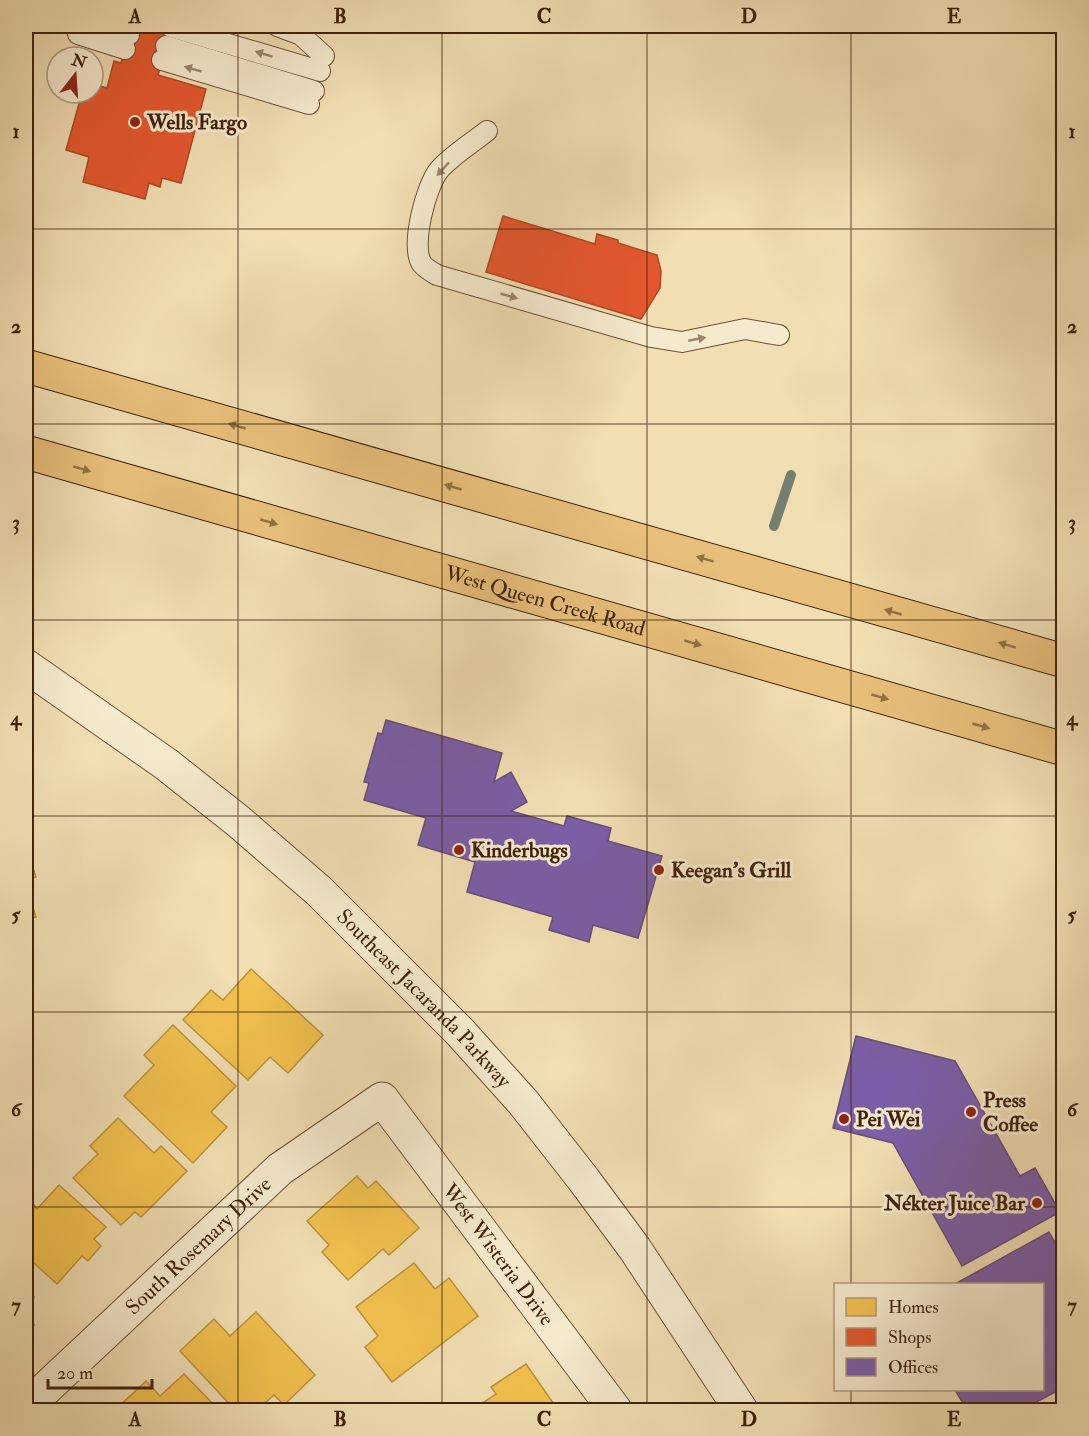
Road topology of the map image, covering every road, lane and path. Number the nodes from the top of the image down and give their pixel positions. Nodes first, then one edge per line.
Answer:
1 (100, 26) edge
2 (277, 26) edge
3 (78, 34) dead end
4 (167, 44) edge
5 (312, 98) dead end
6 (487, 131) dead end
7 (779, 335) dead end
8 (26, 366) edge
9 (26, 452) edge
10 (1064, 661) edge
11 (26, 666) edge
12 (1064, 749) edge
13 (382, 1099) joint
14 (26, 1407) edge
15 (615, 1410) edge
16 (741, 1410) edge

1 - 3 lane
2 -> 4 lane
5 -> 4 lane
6 -> 7 lane
10 -> 8 main road
9 -> 12 main road, West Queen Creek Road
11 - 16 street, Southeast Jacaranda Parkway
13 - 14 street, South Rosemary Drive
13 - 15 street, West Wisteria Drive

